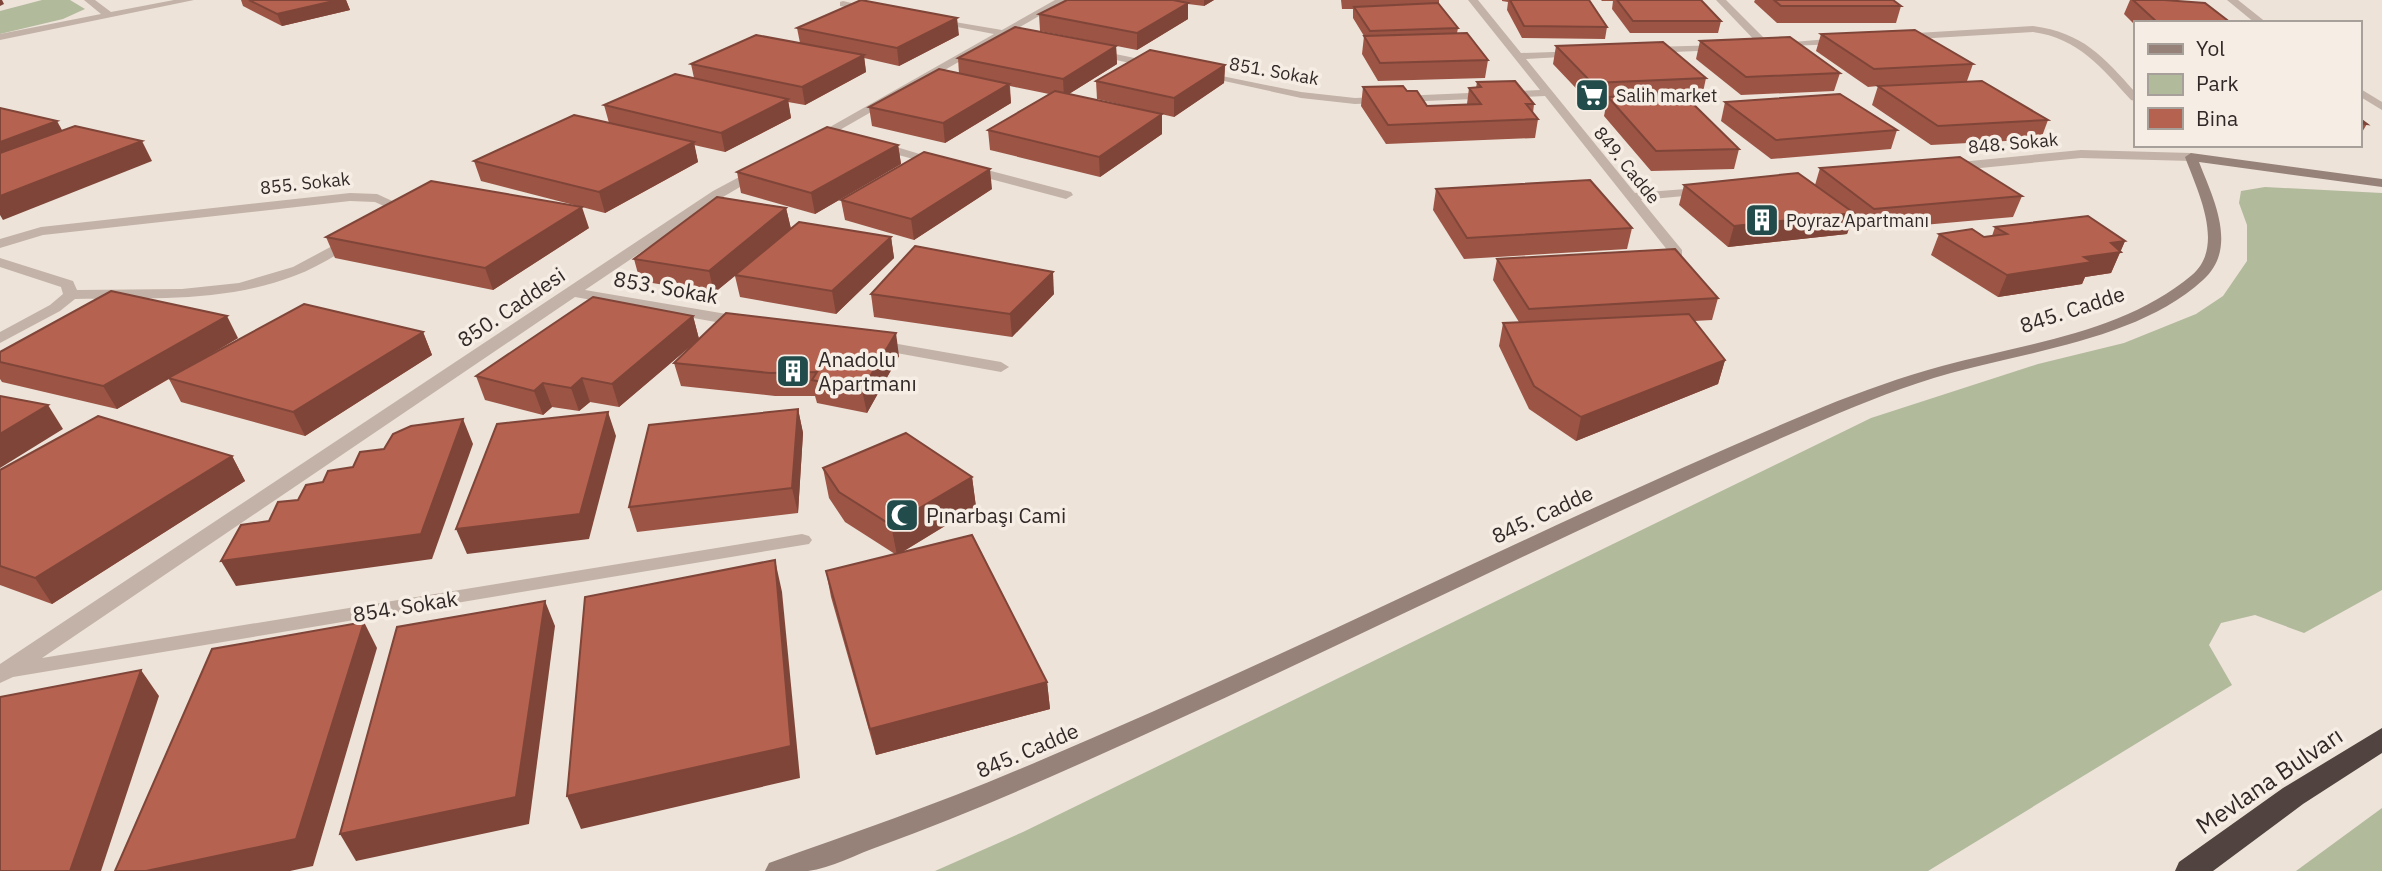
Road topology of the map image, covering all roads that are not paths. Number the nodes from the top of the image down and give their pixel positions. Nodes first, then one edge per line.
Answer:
1 (89, 0) edge
2 (189, 0) edge
3 (1062, 0) edge
4 (1473, 0) edge
5 (1721, 0) edge
6 (2232, 0) edge
7 (843, 4) dead end
8 (882, 11) edge
9 (107, 14) junction
10 (922, 18) edge
11 (2259, 21) edge
12 (1001, 33) junction
13 (0, 37) edge
14 (1028, 38) edge
15 (1886, 38) edge
16 (1859, 39) edge
17 (1765, 45) junction
18 (1737, 46) edge
19 (1751, 46) edge
20 (1083, 50) edge
21 (1640, 50) edge
22 (1585, 53) edge
23 (1516, 56) junction
24 (1164, 67) edge
25 (1192, 73) edge
26 (2361, 92) edge
27 (1546, 93) junction
28 (2134, 98) edge
29 (2382, 107) edge
30 (827, 132) junction
31 (803, 146) edge
32 (2185, 151) edge
33 (778, 160) edge
34 (1930, 169) edge
35 (2382, 183) edge
36 (1726, 188) edge
37 (1066, 195) dead end
38 (1630, 197) junction
39 (0, 244) edge
40 (1677, 253) edge
41 (0, 262) edge
42 (572, 292) junction
43 (71, 295) junction
44 (760, 325) edge
45 (0, 338) edge
46 (854, 341) edge
47 (1001, 367) dead end
48 (802, 540) dead end
49 (4, 673) edge
50 (2382, 739) edge
51 (778, 871) edge
52 (2190, 871) edge

1 - 9 street
2 - 9 street
3 - 12 street
4 - 23 street, 849. Cadde
5 - 17 street
6 - 11 street
7 - 8 street
9 - 13 street
10 - 12 street
12 - 14 street
12 - 30 street
15 - 28 street
16 - 17 street
17 - 19 street
18 - 21 street
20 - 24 street
22 - 23 street
23 - 27 street, 849. Cadde
25 - 27 street, 851. Sokak
26 - 29 street
27 - 38 street, 849. Cadde
30 - 31 street
30 - 37 street
32 - 34 street, 848. Sokak
32 - 35 street
32 - 51 street, 845. Cadde
33 - 42 street, 850. Caddesi
36 - 38 street
38 - 40 street, 849. Cadde
39 - 43 street, 855. Sokak
41 - 43 street
42 - 44 street, 853. Sokak
42 - 49 street, 850. Caddesi
43 - 45 street
46 - 47 street
48 - 49 street, 854. Sokak
50 - 52 highway, Mevlana Bulvarı

